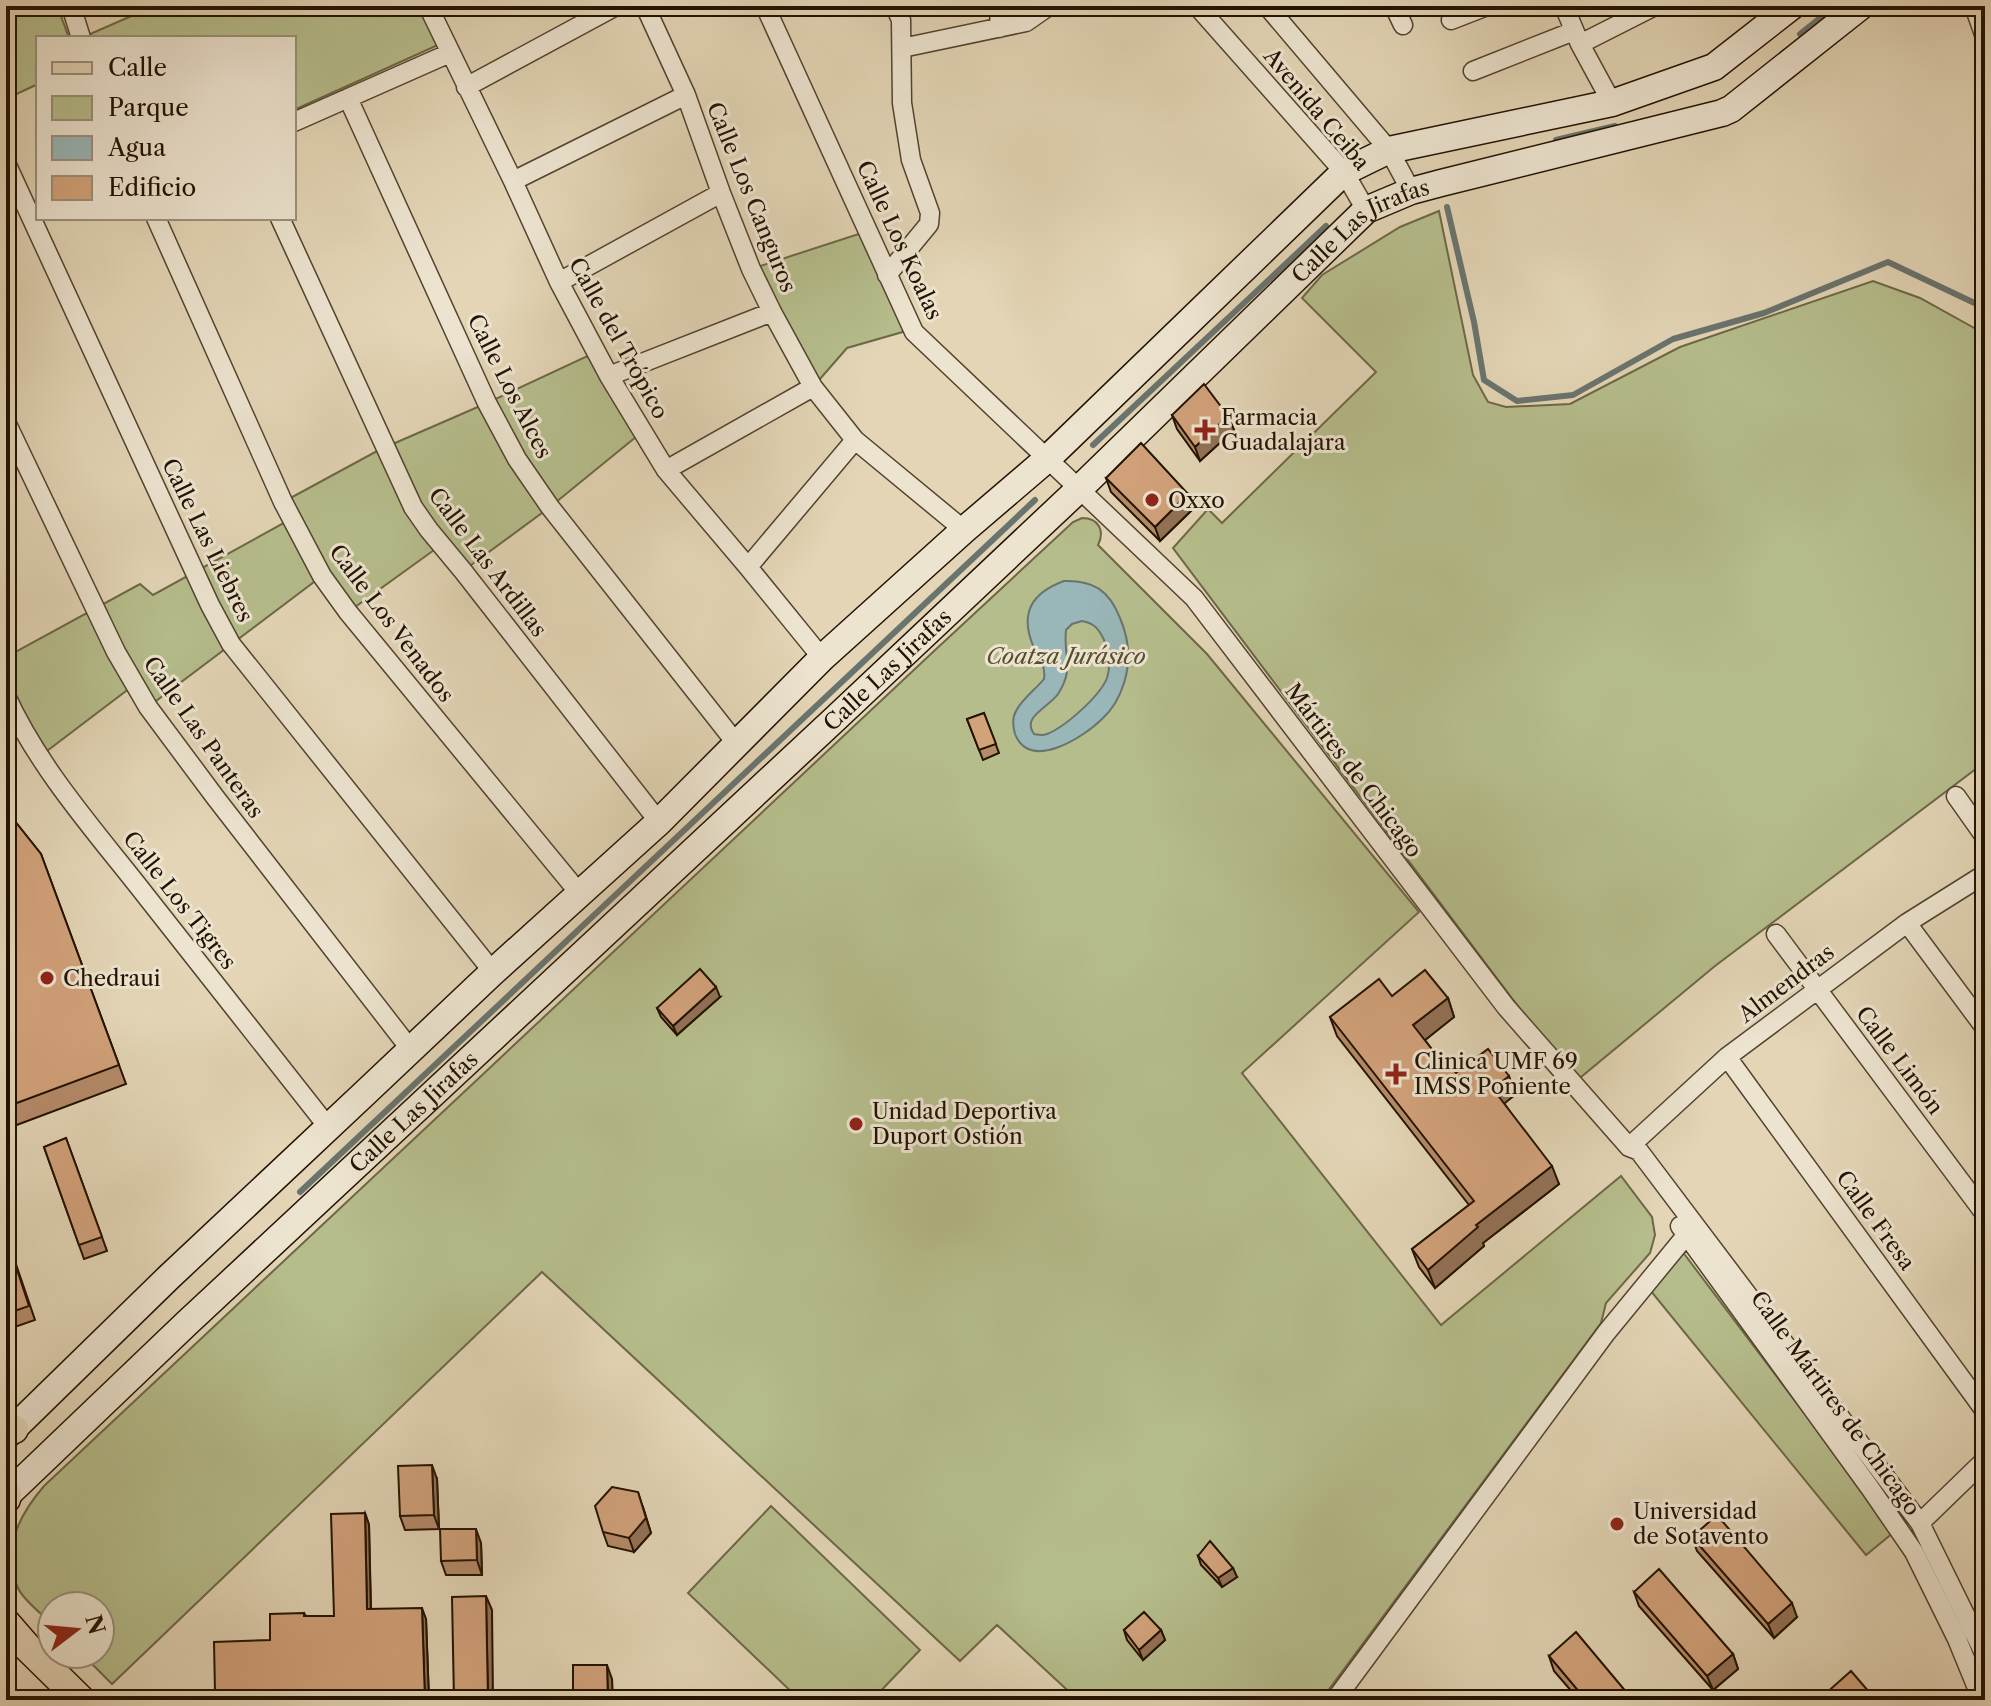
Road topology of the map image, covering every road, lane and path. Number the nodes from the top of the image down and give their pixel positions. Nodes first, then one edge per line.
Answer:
1 (71, 6) edge
2 (428, 6) edge
3 (616, 6) edge
4 (645, 6) edge
5 (765, 6) edge
6 (895, 6) edge
7 (1000, 6) edge
8 (1049, 6) edge
9 (1197, 6) edge
10 (1267, 6) edge
11 (1394, 6) edge
12 (1487, 6) edge
13 (1564, 6) edge
14 (1655, 6) edge
15 (1792, 6) edge
16 (1861, 6) edge
17 (1974, 6) edge
18 (1451, 20) dead end
19 (1403, 25) dead end
20 (999, 28) junction
21 (80, 36) edge
22 (1985, 37) edge
23 (1577, 38) junction
24 (902, 48) junction
25 (450, 53) junction
26 (1473, 71) dead end
27 (466, 87) junction
28 (686, 95) junction
29 (348, 98) junction
30 (1612, 103) junction
31 (296, 121) edge
32 (1389, 150) junction
33 (6, 163) edge
34 (1344, 172) junction
35 (513, 181) junction
36 (1411, 191) junction
37 (721, 193) junction
38 (1366, 210) junction
39 (157, 220) edge
40 (281, 220) edge
41 (887, 275) junction
42 (559, 282) junction
43 (772, 312) junction
44 (609, 376) junction
45 (813, 387) junction
46 (6, 422) edge
47 (855, 440) junction
48 (1047, 459) junction
49 (666, 470) junction
50 (1078, 490) junction
51 (964, 530) junction
52 (748, 567) junction
53 (822, 658) junction
54 (6, 696) edge
55 (736, 743) junction
56 (1956, 796) dead end
57 (659, 822) junction
58 (1985, 837) edge
59 (1985, 874) edge
60 (580, 894) junction
61 (1907, 923) junction
62 (1776, 934) dead end
63 (493, 972) junction
64 (1818, 990) junction
65 (1985, 1028) edge
66 (411, 1050) junction
67 (1727, 1057) junction
68 (1580, 1090) joint
69 (328, 1127) junction
70 (1629, 1147) junction
71 (259, 1194) junction
72 (1985, 1214) edge
73 (290, 1226) junction
74 (1690, 1230) junction
75 (1985, 1411) edge
76 (9, 1432) edge
77 (1985, 1460) edge
78 (6, 1497) edge
79 (1920, 1523) junction
80 (6, 1623) edge
81 (1985, 1655) edge
82 (81, 1700) edge
83 (1335, 1700) edge
84 (1982, 1700) edge

1 - 21 street
2 - 25 street, Calle del Trópico
3 - 27 street
4 - 28 street, Calle Los Canguros
5 - 41 street, Calle Los Koalas
6 - 24 street
7 - 20 street
8 - 20 street
9 - 34 street, Avenida Ceiba
10 - 32 street, Avenida Ceiba
11 - 19 street
12 - 18 street
13 - 23 street
14 - 23 street
15 - 30 main road, Calle Las Jirafas
16 - 36 main road, Calle Las Jirafas
17 - 22 street
20 - 24 street
23 - 26 street
23 - 30 street
24 - 41 street
25 - 27 street, Calle del Trópico
25 - 29 street
27 - 35 street, Calle del Trópico
28 - 35 street
28 - 37 street, Calle Los Canguros
29 - 31 street
29 - 55 street, Calle Los Alces
30 - 32 main road, Calle Las Jirafas
32 - 34 main road, Calle Las Jirafas
32 - 36 street, Avenida Ceiba
33 - 63 street, Calle Las Liebres
34 - 38 street, Avenida Ceiba
34 - 48 main road, Calle Las Jirafas
35 - 42 street, Calle del Trópico
36 - 38 main road, Calle Las Jirafas
37 - 42 street
37 - 43 street, Calle Los Canguros
38 - 50 main road, Calle Las Jirafas
39 - 60 street, Calle Los Venados
40 - 57 street, Calle Las Ardillas
41 - 48 street, Calle Los Koalas
42 - 44 street, Calle del Trópico
43 - 44 street
43 - 45 street, Calle Los Canguros
44 - 49 street, Calle del Trópico
45 - 47 street, Calle Los Canguros
45 - 49 street
46 - 66 street, Calle Las Panteras
47 - 51 street, Calle Los Canguros
47 - 52 street
48 - 50 street, Calle Los Koalas
48 - 51 main road, Calle Las Jirafas
49 - 52 street, Calle del Trópico
50 - 68 street, Mártires de Chicago
50 - 73 main road, Calle Las Jirafas
51 - 53 main road, Calle Las Jirafas
52 - 53 street, Calle del Trópico
53 - 55 main road, Calle Las Jirafas
54 - 69 street, Calle Los Tigres
55 - 57 main road, Calle Las Jirafas
56 - 58 street
57 - 60 main road, Calle Las Jirafas
59 - 61 street, Almendras
60 - 63 main road, Calle Las Jirafas
61 - 64 street, Almendras
61 - 65 street
62 - 64 street, Calle Limón
63 - 66 main road, Calle Las Jirafas
64 - 67 street, Almendras
64 - 72 street, Calle Limón
66 - 69 main road, Calle Las Jirafas
67 - 70 street, Almendras
67 - 75 street, Calle Fresa
68 - 70 street, Calle Mártires de Chicago
69 - 71 main road, Calle Las Jirafas
70 - 74 street, Calle Mártires de Chicago
71 - 73 main road
71 - 76 main road, Calle Las Jirafas
73 - 78 main road, Calle Las Jirafas
74 - 79 street, Calle Mártires de Chicago
74 - 83 street
74 - 84 street, Calle Mártires de Chicago
77 - 79 street
79 - 81 street, Calle Mártires de Chicago
80 - 82 main road

